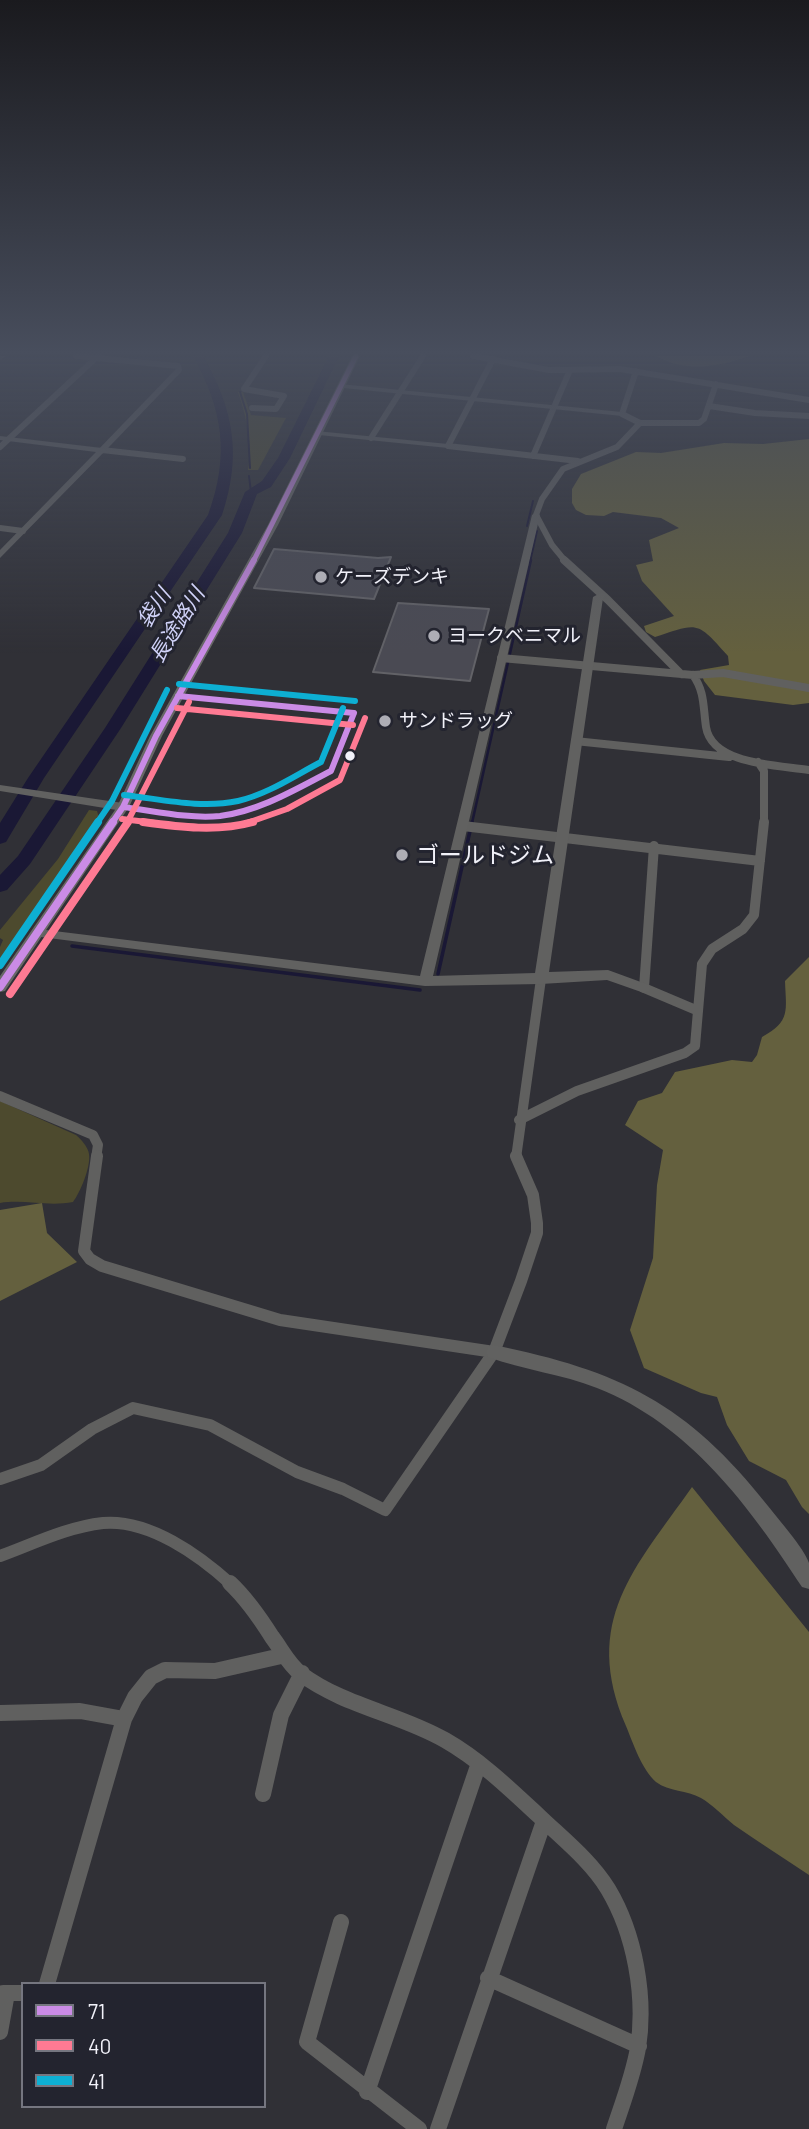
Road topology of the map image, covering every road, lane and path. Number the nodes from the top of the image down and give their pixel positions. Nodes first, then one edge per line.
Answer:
1 (97, 455) edge
2 (150, 455) edge
3 (308, 455) edge
4 (528, 455) edge
5 (596, 455) edge
6 (533, 456) joint
7 (183, 459) dead end
8 (581, 461) junction
9 (536, 515) junction
10 (0, 528) edge
11 (23, 531) junction
12 (0, 555) edge
13 (602, 595) junction
14 (501, 658) junction
15 (587, 665) junction
16 (681, 674) junction
17 (692, 676) junction
18 (809, 688) edge
19 (575, 741) junction
20 (730, 757) junction
21 (758, 762) junction
22 (809, 770) edge
23 (5, 789) edge
24 (122, 807) junction
25 (463, 825) junction
26 (560, 836) junction
27 (654, 846) junction
28 (760, 861) junction
29 (38, 933) junction
30 (541, 979) junction
31 (425, 981) junction
32 (0, 987) edge
33 (644, 988) junction
34 (696, 1010) junction
35 (0, 1096) edge
36 (519, 1120) junction
37 (494, 1352) junction
38 (0, 1479) edge
39 (0, 1556) edge
40 (809, 1580) edge
41 (281, 1656) junction
42 (302, 1673) junction
43 (0, 1713) edge
44 (124, 1719) junction
45 (480, 1763) junction
46 (263, 1794) dead end
47 (544, 1821) junction
48 (341, 1922) dead end
49 (488, 1978) junction
50 (48, 1982) edge
51 (10, 1993) edge
52 (0, 2032) edge
53 (639, 2046) junction
54 (367, 2092) junction
55 (419, 2129) edge
56 (438, 2129) edge
57 (614, 2129) edge

1 - 11 street
2 - 7 street
3 - 24 main road
4 - 6 street
5 - 8 street
6 - 8 street
8 - 9 street
9 - 13 street
9 - 14 street
10 - 11 street
11 - 12 street
13 - 15 street
13 - 16 street
14 - 15 street
14 - 25 street
15 - 16 street
15 - 19 street
16 - 17 street
17 - 18 street
17 - 20 street
19 - 20 street
19 - 26 street
20 - 21 street
21 - 22 street
21 - 28 street
23 - 24 street
24 - 29 main road
25 - 26 street
25 - 31 street
26 - 27 street
26 - 30 street
27 - 28 street
27 - 33 street
28 - 34 street
29 - 31 street
29 - 32 main road
30 - 31 street
30 - 33 street
30 - 36 street
33 - 34 street
34 - 36 street
35 - 37 street
36 - 37 street
37 - 38 street
37 - 40 street
39 - 41 street
41 - 42 street
41 - 44 street
42 - 45 street
42 - 46 street
43 - 44 street
44 - 50 street
45 - 47 street
45 - 54 street
47 - 49 street
47 - 53 street
48 - 54 street
49 - 53 street
49 - 56 street
51 - 52 street
53 - 57 street
54 - 55 street

